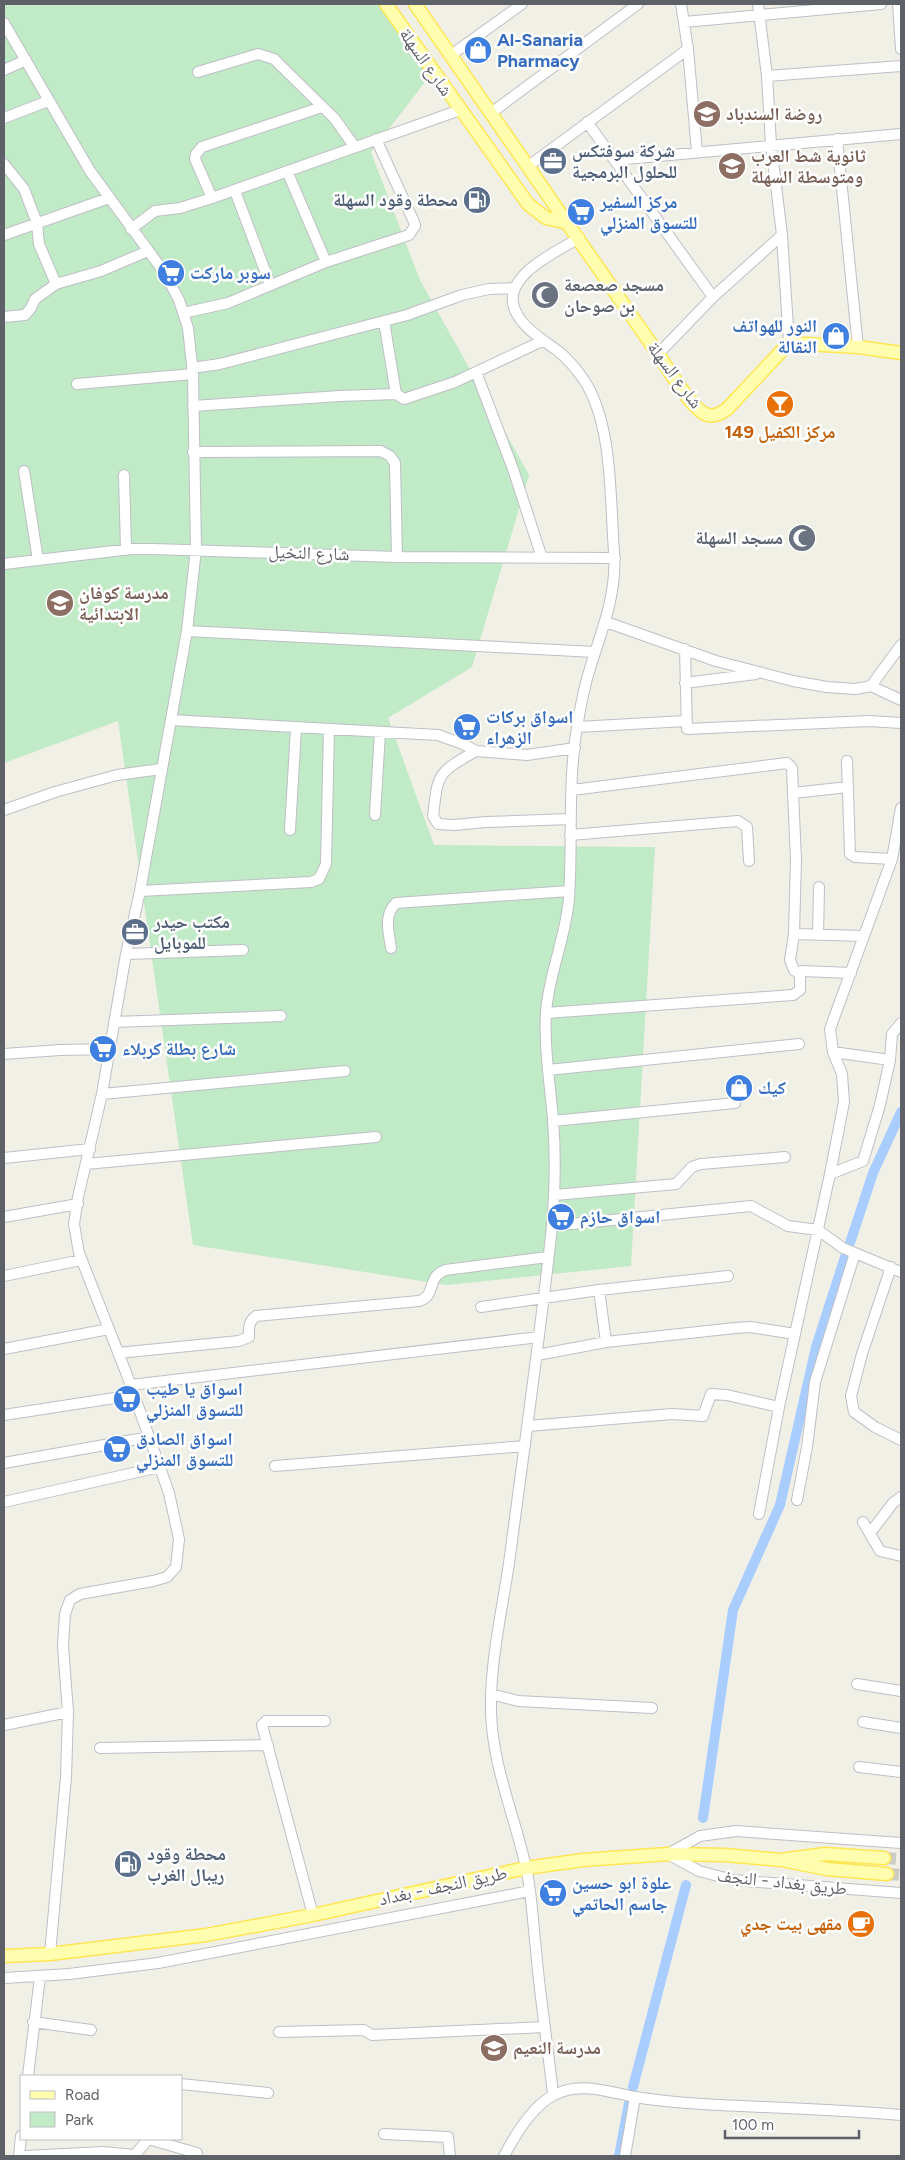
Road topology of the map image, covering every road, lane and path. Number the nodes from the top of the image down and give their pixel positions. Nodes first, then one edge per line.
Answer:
1 (386, 4) edge
2 (415, 4) edge
3 (522, 4) edge
4 (638, 4) edge
5 (681, 4) edge
6 (758, 4) edge
7 (881, 4) edge
8 (898, 4) edge
9 (760, 15) junction
10 (684, 22) junction
11 (4, 23) edge
12 (688, 49) junction
13 (901, 49) edge
14 (451, 55) junction
15 (26, 60) junction
16 (901, 66) edge
17 (4, 70) edge
18 (198, 72) dead end
19 (768, 76) junction
20 (48, 101) junction
21 (322, 107) junction
22 (460, 110) junction
23 (491, 112) junction
24 (4, 118) edge
25 (587, 122) junction
26 (901, 134) edge
27 (376, 139) junction
28 (837, 139) junction
29 (771, 144) junction
30 (354, 146) junction
31 (697, 152) junction
32 (615, 160) junction
33 (4, 164) edge
34 (527, 167) junction
35 (287, 171) junction
36 (235, 191) junction
37 (109, 198) junction
38 (212, 198) junction
39 (37, 223) junction
40 (568, 223) junction
41 (131, 229) junction
42 (4, 235) edge
43 (782, 235) junction
44 (579, 238) junction
45 (148, 251) junction
46 (326, 262) junction
47 (56, 284) junction
48 (270, 284) junction
49 (514, 288) junction
50 (713, 297) junction
51 (183, 313) junction
52 (4, 317) edge
53 (384, 321) junction
54 (542, 341) junction
55 (788, 343) junction
56 (858, 347) junction
57 (901, 353) edge
58 (658, 354) junction
59 (192, 371) junction
60 (476, 372) junction
61 (77, 384) dead end
62 (396, 394) junction
63 (193, 406) junction
64 (193, 452) junction
65 (24, 471) dead end
66 (124, 475) dead end
67 (126, 550) junction
68 (196, 550) junction
69 (397, 557) junction
70 (542, 558) junction
71 (615, 558) junction
72 (38, 560) junction
73 (4, 564) edge
74 (606, 622) junction
75 (188, 631) junction
76 (901, 646) edge
77 (685, 649) junction
78 (596, 652) junction
79 (762, 673) junction
80 (685, 683) junction
81 (871, 686) junction
82 (901, 700) edge
83 (171, 720) junction
84 (686, 721) junction
85 (901, 723) edge
86 (577, 727) junction
87 (296, 728) junction
88 (329, 729) junction
89 (380, 733) junction
90 (575, 748) junction
91 (476, 751) junction
92 (847, 761) dead end
93 (161, 769) junction
94 (848, 787) junction
95 (572, 790) junction
96 (793, 793) junction
97 (901, 808) edge
98 (4, 810) edge
99 (375, 815) dead end
100 (570, 819) junction
101 (290, 830) dead end
102 (570, 835) junction
103 (892, 859) junction
104 (749, 861) dead end
105 (819, 887) dead end
106 (140, 891) junction
107 (569, 891) junction
108 (794, 934) junction
109 (818, 935) junction
110 (864, 936) junction
111 (391, 948) dead end
112 (243, 950) dead end
113 (126, 954) junction
114 (850, 973) junction
115 (800, 974) junction
116 (546, 1012) junction
117 (281, 1016) dead end
118 (114, 1022) junction
119 (901, 1023) edge
120 (799, 1044) dead end
121 (110, 1049) junction
122 (833, 1052) junction
123 (4, 1054) edge
124 (890, 1060) junction
125 (548, 1070) junction
126 (345, 1071) dead end
127 (102, 1094) junction
128 (735, 1102) dead end
129 (553, 1121) junction
130 (376, 1137) dead end
131 (90, 1149) junction
132 (785, 1157) dead end
133 (4, 1158) edge
134 (86, 1164) junction
135 (830, 1174) junction
136 (555, 1196) junction
137 (78, 1204) junction
138 (4, 1217) edge
139 (552, 1226) junction
140 (818, 1230) junction
141 (855, 1253) junction
142 (548, 1257) junction
143 (81, 1260) junction
144 (891, 1268) junction
145 (901, 1272) edge
146 (4, 1276) edge
147 (728, 1276) dead end
148 (599, 1290) junction
149 (543, 1297) junction
150 (481, 1307) dead end
151 (109, 1329) junction
152 (795, 1334) junction
153 (538, 1338) junction
154 (606, 1342) junction
155 (4, 1349) edge
156 (118, 1353) junction
157 (536, 1355) junction
158 (131, 1385) junction
159 (134, 1395) junction
160 (779, 1407) junction
161 (4, 1415) edge
162 (528, 1426) junction
163 (149, 1437) junction
164 (901, 1440) edge
165 (525, 1446) junction
166 (4, 1463) edge
167 (275, 1466) dead end
168 (160, 1467) junction
169 (901, 1497) edge
170 (797, 1500) dead end
171 (4, 1502) edge
172 (759, 1514) dead end
173 (863, 1522) dead end
174 (870, 1533) junction
175 (901, 1556) edge
176 (857, 1684) dead end
177 (901, 1692) edge
178 (492, 1694) junction
179 (652, 1708) dead end
180 (68, 1712) junction
181 (325, 1721) dead end
182 (863, 1722) dead end
183 (4, 1725) edge
184 (901, 1728) edge
185 (268, 1744) junction
186 (100, 1748) dead end
187 (859, 1767) dead end
188 (901, 1772) edge
189 (901, 1843) edge
190 (668, 1854) junction
191 (884, 1858) tunnel mouth
192 (781, 1860) junction
193 (526, 1868) junction
194 (887, 1874) tunnel mouth
195 (530, 1891) junction
196 (901, 1893) edge
197 (313, 1915) junction
198 (50, 1954) junction
199 (4, 1956) edge
200 (40, 1977) junction
201 (4, 1978) edge
202 (33, 2022) junction
203 (545, 2027) junction
204 (91, 2030) dead end
205 (279, 2032) dead end
206 (28, 2075) edge
207 (182, 2084) edge
208 (268, 2093) dead end
209 (553, 2095) junction
210 (635, 2097) junction
211 (901, 2114) edge
212 (384, 2134) dead end
213 (21, 2140) edge
214 (147, 2140) edge
215 (152, 2140) edge
216 (197, 2153) dead end
217 (19, 2156) edge
218 (26, 2156) edge
219 (450, 2156) edge
220 (504, 2156) edge
221 (625, 2156) edge

1 - 22 main road, شارع السهلة
2 - 14 main road, شارع السهلة
3 - 14 street
4 - 23 street
5 - 10 street
6 - 9 street
7 - 9 street
8 - 13 street
9 - 10 street
9 - 19 street
10 - 12 street
11 - 15 street
12 - 25 street
12 - 31 street
14 - 23 main road, شارع السهلة
15 - 17 street
15 - 20 street
16 - 19 street
18 - 21 street
19 - 29 street
20 - 24 street
20 - 37 street
21 - 30 street
21 - 38 street
22 - 27 street
22 - 40 main road, شارع السهلة
23 - 34 main road, شارع السهلة
25 - 32 street
25 - 34 street
26 - 28 street
27 - 30 street
27 - 46 street
28 - 29 street
28 - 56 street
29 - 31 street
29 - 43 street
30 - 35 street
31 - 32 street
32 - 50 street
33 - 39 street
34 - 40 main road, شارع السهلة
35 - 36 street
35 - 46 street
36 - 38 street
36 - 48 street
37 - 39 street
37 - 41 street
38 - 41 street
39 - 42 street
39 - 47 street
40 - 44 main road, شارع السهلة
41 - 45 street
43 - 50 street
43 - 55 street
44 - 49 street
44 - 58 main road, شارع السهلة
45 - 47 street
45 - 51 street
46 - 48 street
47 - 52 street
48 - 51 street
49 - 53 street
49 - 54 street
50 - 58 street
51 - 59 street
53 - 59 street
53 - 62 street
54 - 60 street
54 - 71 street
55 - 56 main road
55 - 58 main road, شارع السهلة
56 - 57 main road
59 - 61 street
59 - 63 street
60 - 62 street
60 - 70 street
62 - 63 street
63 - 64 street
64 - 68 street
64 - 69 street
65 - 72 street
66 - 67 street
67 - 68 street, شارع النخيل
67 - 72 street, شارع النخيل
68 - 69 street, شارع النخيل
68 - 75 street
69 - 70 street, شارع النخيل
70 - 71 street, شارع النخيل
71 - 74 street
72 - 73 street, شارع النخيل
74 - 77 street
74 - 78 street
75 - 78 street
75 - 83 street
76 - 81 street
77 - 79 street
77 - 80 street
78 - 86 street
79 - 80 street
79 - 81 street
80 - 84 street
81 - 82 street
83 - 87 street
83 - 93 street
84 - 85 street
84 - 86 street
86 - 90 street
87 - 88 street
87 - 101 street
88 - 89 street
88 - 106 street
89 - 91 street
89 - 99 street
90 - 91 street
90 - 95 street
91 - 100 street
92 - 94 street
93 - 98 street
93 - 106 street
94 - 96 street
94 - 103 street
95 - 96 street
95 - 100 street
96 - 108 street
97 - 103 street
100 - 102 street
102 - 104 street
102 - 107 street
103 - 110 street
105 - 109 street
106 - 113 street
107 - 111 street
107 - 116 street
108 - 109 street
108 - 115 street
109 - 110 street
110 - 114 street
112 - 113 street
113 - 118 street
114 - 115 street
114 - 122 street
115 - 116 street
116 - 125 street
117 - 118 street
118 - 121 street
119 - 124 street
120 - 125 street
121 - 123 street
121 - 127 street
122 - 124 street
122 - 135 street
124 - 135 street
125 - 129 street
126 - 127 street
127 - 131 street
128 - 129 street
129 - 136 street
130 - 134 street
131 - 133 street
131 - 134 street
132 - 136 street
134 - 137 street
135 - 140 street
136 - 139 street
137 - 138 street
137 - 143 street
139 - 140 street
139 - 142 street
140 - 141 street
140 - 152 street
141 - 144 street
141 - 170 street
142 - 149 street
142 - 156 street
143 - 146 street
143 - 151 street
144 - 145 street
144 - 164 street
147 - 148 street
148 - 149 street
148 - 154 street
149 - 150 street
149 - 153 street
151 - 155 street
151 - 156 street
152 - 154 street
152 - 160 street
153 - 157 street
153 - 158 street
154 - 157 street
156 - 158 street
157 - 162 street
158 - 159 street
159 - 161 street
159 - 163 street
160 - 162 street
160 - 172 street
162 - 165 street
163 - 166 street
163 - 168 street
165 - 167 street
165 - 178 street
168 - 171 street
168 - 180 street
169 - 174 street
173 - 174 street
174 - 175 street
176 - 177 street
178 - 179 street
178 - 193 street
180 - 183 street
180 - 198 street
181 - 185 street
182 - 184 street
185 - 186 street
185 - 197 street
187 - 188 street
189 - 190 street
190 - 192 main road, طريق النجف - بغداد
190 - 193 main road, طريق النجف - بغداد
190 - 196 street, طريق بغداد - النجف
191 - 192 main road, طريق النجف - بغداد
192 - 194 main road, طريق بغداد - النجف
193 - 195 street
193 - 197 main road, طريق النجف - بغداد
195 - 200 street
195 - 203 street
197 - 198 main road, طريق النجف - بغداد
198 - 199 main road, طريق النجف - بغداد
200 - 201 street
200 - 202 street
202 - 204 street
202 - 206 street
203 - 205 street
203 - 209 street
207 - 208 street
209 - 210 street
209 - 220 street
210 - 211 street
210 - 221 street
212 - 219 street
213 - 217 street
214 - 218 street
215 - 216 street

